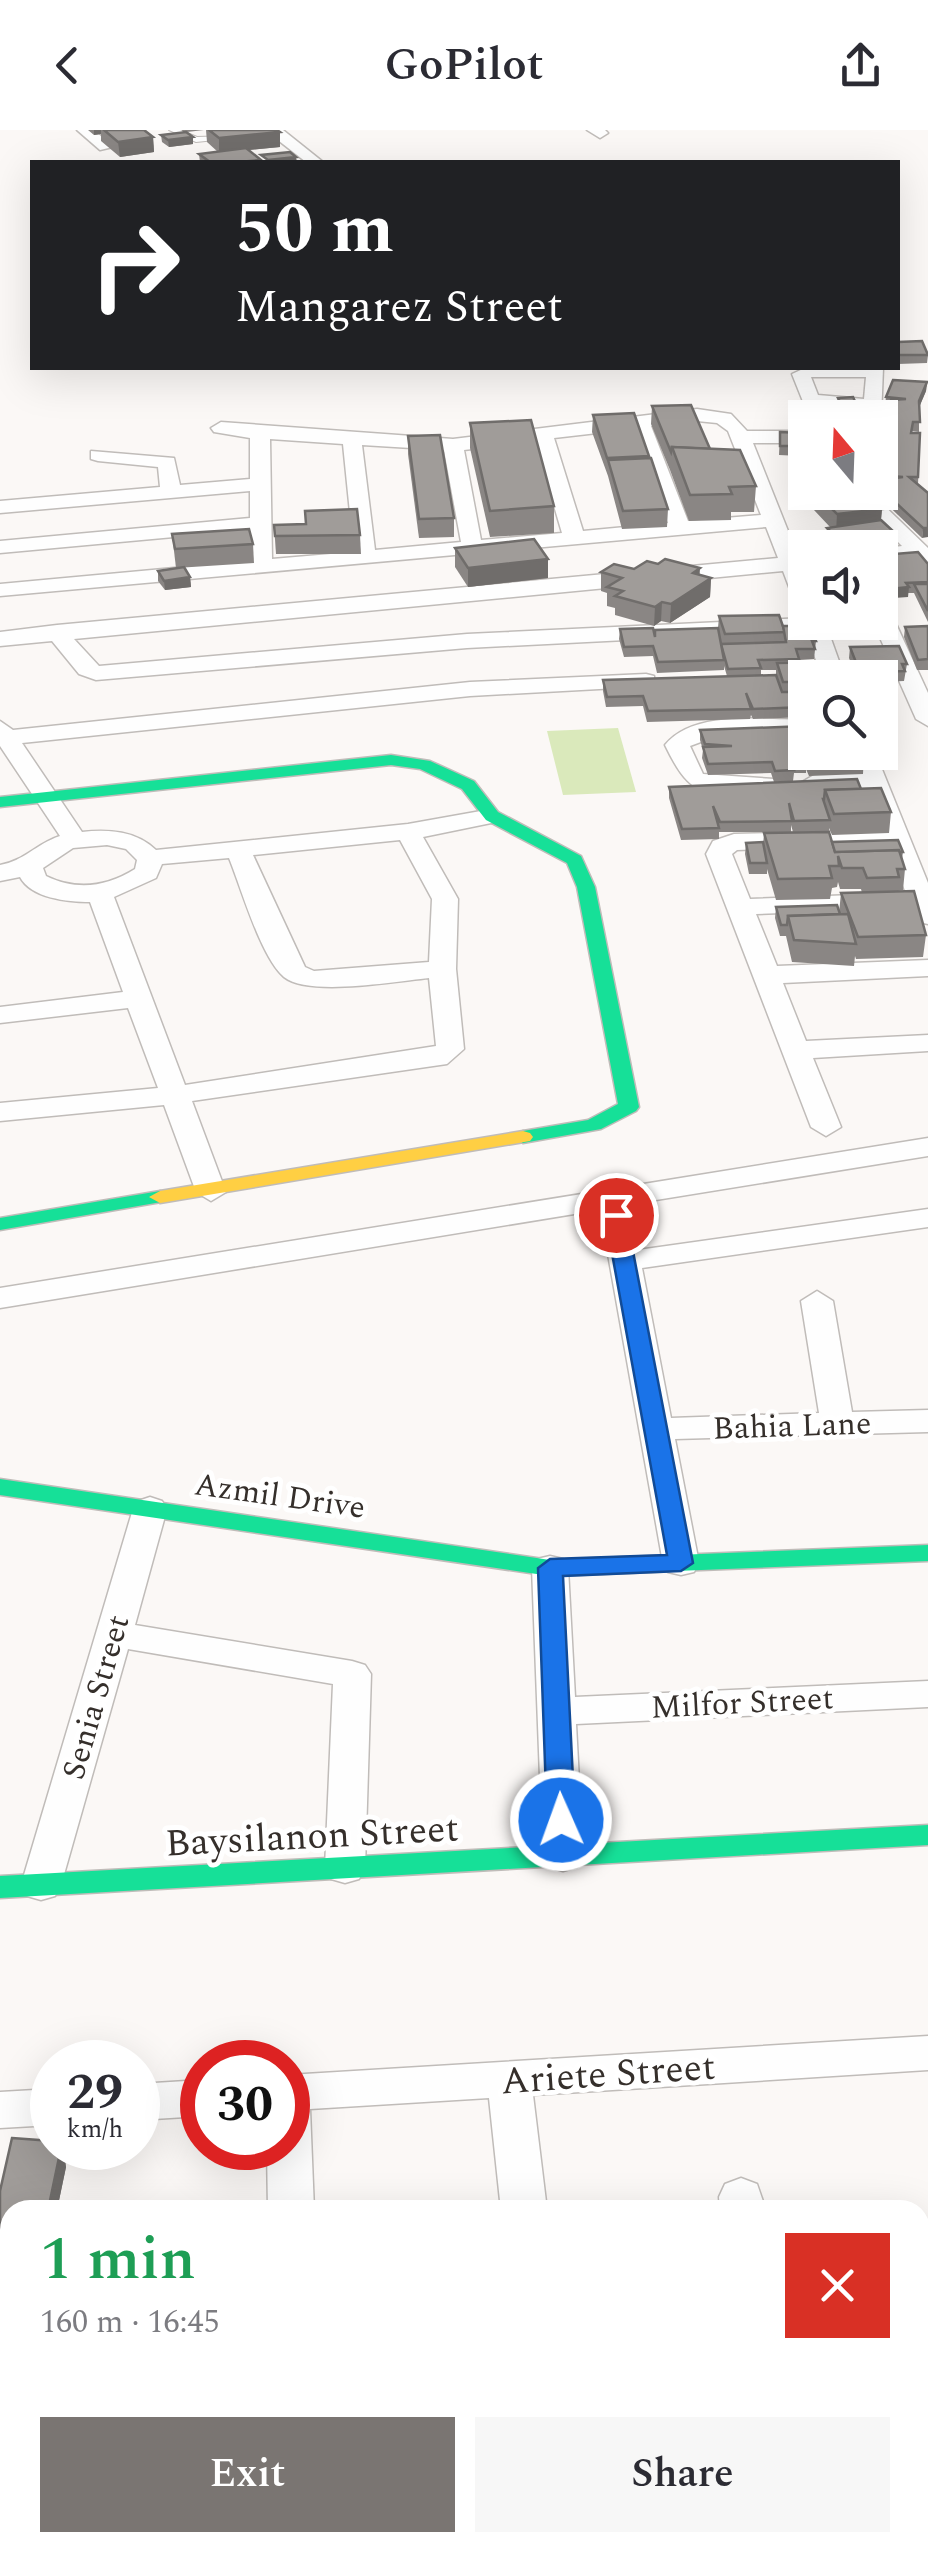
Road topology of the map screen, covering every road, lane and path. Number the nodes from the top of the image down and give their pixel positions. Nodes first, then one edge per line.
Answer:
1 (85, 130) edge
2 (173, 130) edge
3 (269, 132) edge
4 (241, 136) edge
5 (105, 146) edge
6 (311, 160) edge
7 (640, 424) junction
8 (221, 428) dead end
9 (260, 433) junction
10 (788, 437) edge
11 (544, 438) junction
12 (741, 438) junction
13 (352, 441) junction
14 (453, 445) junction
15 (98, 455) dead end
16 (261, 484) junction
17 (171, 492) junction
18 (0, 508) edge
19 (878, 510) edge
20 (772, 520) junction
21 (261, 523) junction
22 (680, 528) junction
23 (574, 538) junction
24 (472, 546) junction
25 (0, 547) edge
26 (788, 547) edge
27 (921, 549) edge
28 (365, 556) junction
29 (788, 564) edge
30 (261, 566) junction
31 (0, 590) edge
32 (597, 608) junction
33 (788, 621) edge
34 (56, 632) junction
35 (0, 639) edge
36 (893, 640) edge
37 (675, 680) edge
38 (926, 712) edge
39 (788, 727) edge
40 (2, 734) edge
41 (870, 770) edge
42 (874, 780) junction
43 (44, 796) junction
44 (0, 802) edge
45 (492, 816) junction
46 (408, 832) junction
47 (897, 837) junction
48 (74, 839) junction
49 (238, 849) junction
50 (150, 858) junction
51 (30, 867) junction
52 (0, 873) edge
53 (100, 894) junction
54 (742, 907) junction
55 (925, 908) edge
56 (928, 968) edge
57 (442, 970) junction
58 (768, 975) junction
59 (138, 998) junction
60 (0, 1015) edge
61 (928, 1043) edge
62 (796, 1050) junction
63 (175, 1095) junction
64 (0, 1112) edge
65 (826, 1128) dead end
66 (928, 1147) edge
67 (211, 1192) junction
68 (616, 1215) dead end
69 (928, 1218) edge
70 (0, 1224) edge
71 (624, 1262) junction
72 (0, 1298) edge
73 (817, 1302) dead end
74 (928, 1421) edge
75 (837, 1424) junction
76 (656, 1430) junction
77 (0, 1487) edge
78 (150, 1509) junction
79 (928, 1553) edge
80 (681, 1563) junction
81 (550, 1568) junction
82 (113, 1634) junction
83 (928, 1694) edge
84 (557, 1711) junction
85 (928, 1835) edge
86 (562, 1856) junction
87 (345, 1868) junction
88 (41, 1885) junction
89 (0, 1888) edge
90 (928, 2052) edge
91 (509, 2079) junction
92 (310, 2091) edge
93 (30, 2108) edge
94 (0, 2110) edge
95 (290, 2170) edge
96 (291, 2200) edge
97 (523, 2200) edge

1 - 5 street
2 - 4 lane
3 - 6 street
7 - 11 street
7 - 12 street
7 - 22 street
8 - 9 street
9 - 13 street
9 - 16 street
10 - 12 street
11 - 14 street
11 - 23 street
12 - 20 street
13 - 14 street
13 - 28 street
14 - 24 street
15 - 17 street
16 - 17 street
16 - 21 street
17 - 18 street
19 - 27 street
20 - 22 street
20 - 26 street
21 - 25 street
21 - 30 street
22 - 23 street
23 - 24 street
24 - 28 street
28 - 30 street
29 - 32 street
30 - 31 street
32 - 33 street
32 - 34 street
32 - 34 street
34 - 35 street
36 - 38 street
37 - 40 street
39 - 42 street
40 - 43 street
41 - 42 street
42 - 47 street
43 - 44 street
43 - 45 street
43 - 48 street
45 - 46 street
45 - 67 street
46 - 49 street
46 - 57 street
47 - 54 street
47 - 55 street
48 - 50 street
48 - 51 street
49 - 50 street
49 - 57 street
50 - 53 street
51 - 52 street
51 - 53 street
53 - 59 street
54 - 55 street
54 - 58 street
56 - 58 street
57 - 63 street
58 - 62 street
59 - 60 street
59 - 63 street
61 - 62 street
62 - 65 street
63 - 64 street
63 - 67 street
66 - 72 street
67 - 70 street
68 - 71 street
69 - 71 street
71 - 76 street
73 - 75 street
74 - 75 street, Bahia Lane
75 - 76 street, Bahia Lane
76 - 80 street
77 - 78 street, Azmil Drive
78 - 81 street, Azmil Drive
78 - 82 street, Senia Street
79 - 80 street, Azmil Drive
80 - 81 street, Azmil Drive
81 - 84 street
82 - 87 street
82 - 88 street, Senia Street
83 - 84 street, Milfor Street
84 - 86 street
85 - 86 street, Baysilanon Street
86 - 87 street, Baysilanon Street
87 - 88 street, Baysilanon Street
88 - 89 street, Baysilanon Street
90 - 91 street, Ariete Street
91 - 92 street, Ariete Street
91 - 97 street
93 - 94 street
95 - 96 street

